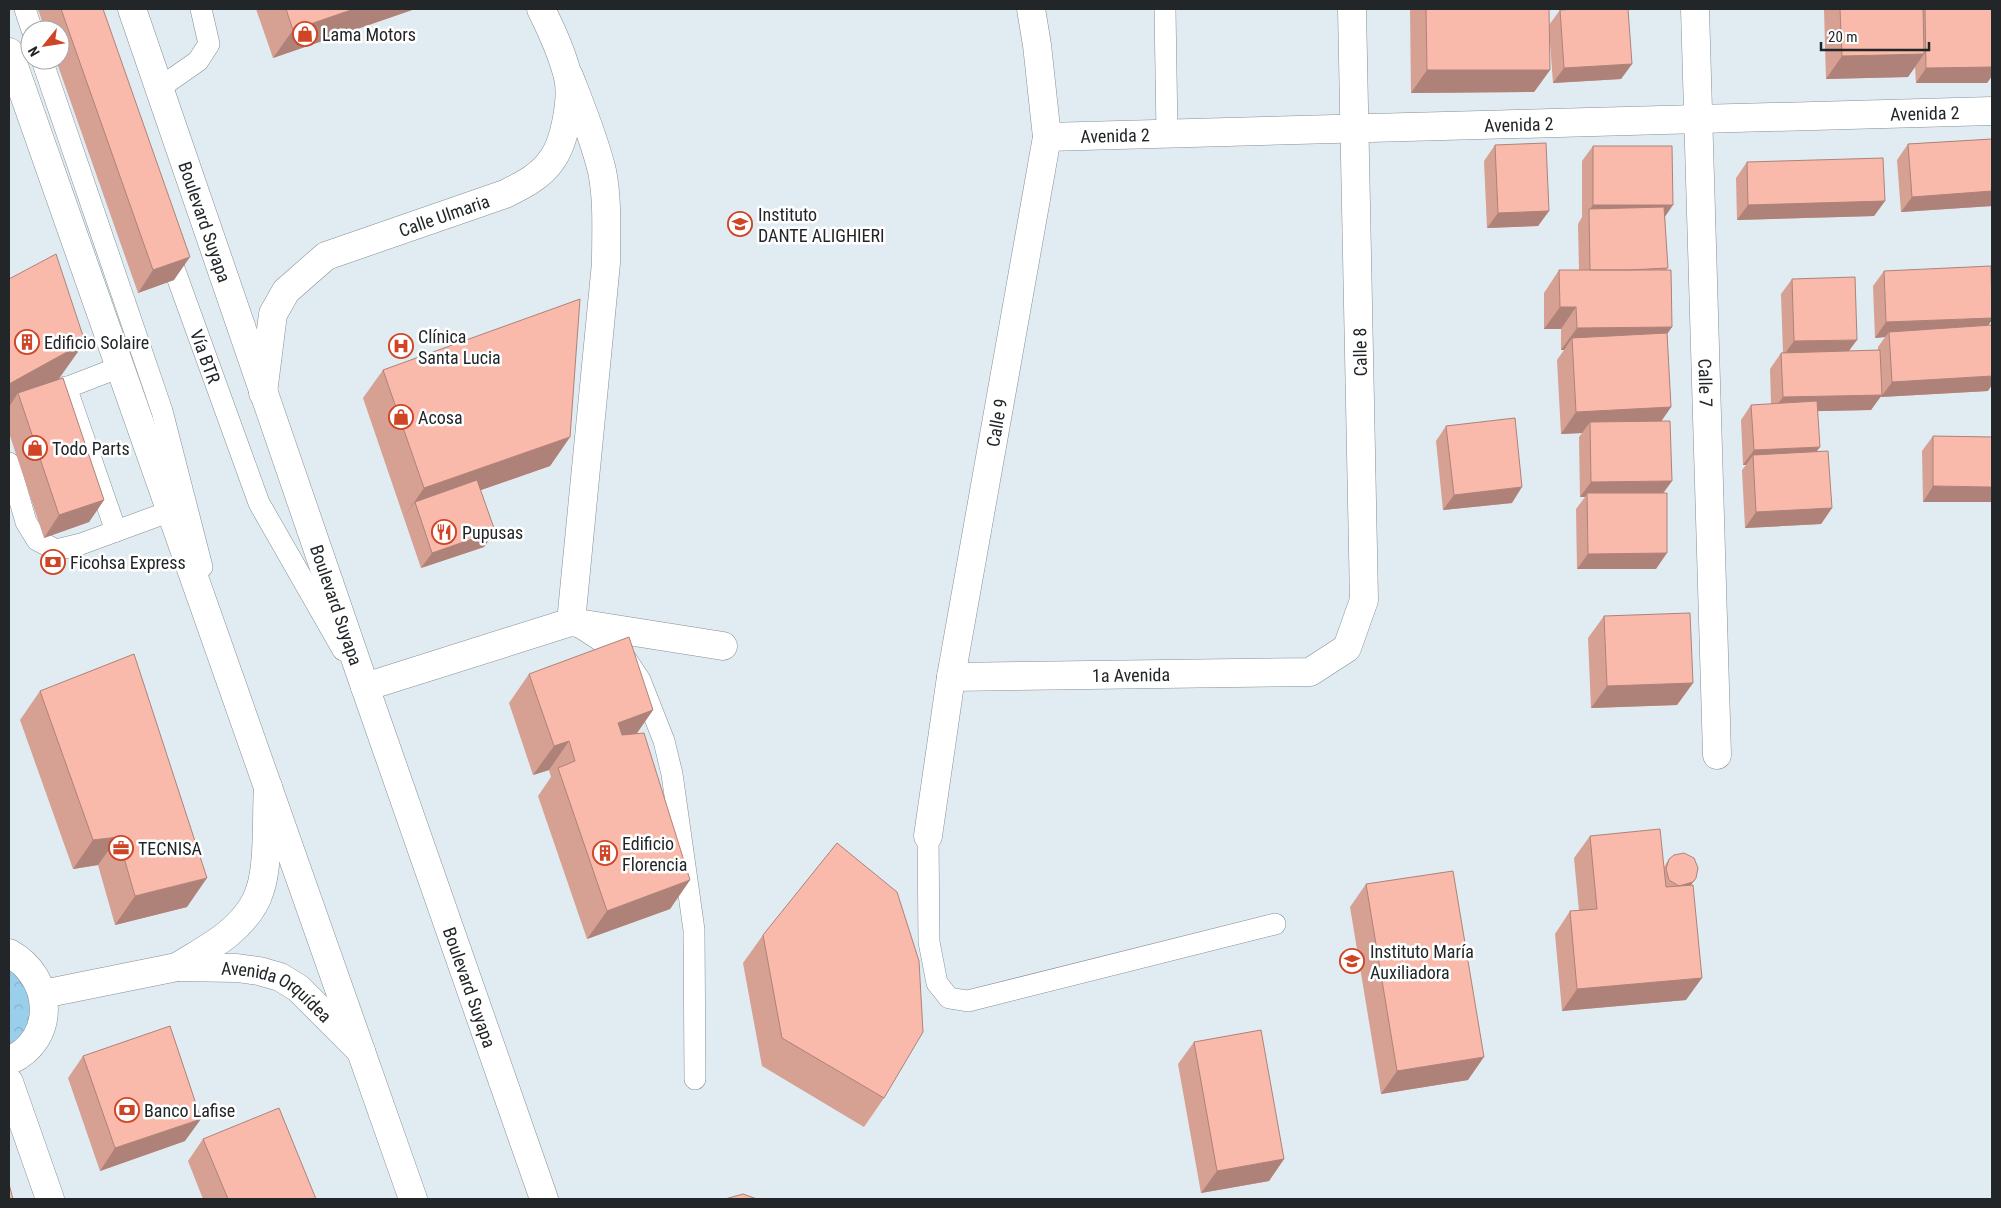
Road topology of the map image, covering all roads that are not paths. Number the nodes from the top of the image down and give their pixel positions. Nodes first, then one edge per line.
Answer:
1 (132, 9) edge
2 (201, 9) edge
3 (541, 9) edge
4 (1031, 9) edge
5 (1165, 9) edge
6 (1352, 9) edge
7 (1695, 9) edge
8 (9, 52) edge
9 (45, 70) edge
10 (568, 74) junction
11 (158, 89) junction
12 (1992, 111) edge
13 (1698, 119) junction
14 (1356, 129) junction
15 (1166, 134) junction
16 (1047, 137) junction
17 (161, 233) edge
18 (120, 367) junction
19 (66, 388) junction
20 (263, 393) junction
21 (9, 410) edge
22 (9, 463) edge
23 (171, 511) junction
24 (116, 531) junction
25 (571, 622) junction
26 (723, 646) dead end
27 (1310, 672) joint
28 (951, 677) junction
29 (365, 687) junction
30 (237, 702) junction
31 (1717, 755) dead end
32 (268, 787) junction
33 (928, 836) joint
34 (1275, 924) dead end
35 (9, 953) edge
36 (177, 967) junction
37 (42, 994) junction
38 (361, 1051) junction
39 (9, 1061) edge
40 (695, 1079) dead end
41 (9, 1082) edge
42 (50, 1199) edge
43 (413, 1199) edge
44 (544, 1199) edge

1 - 11 street, Boulevard Suyapa
2 - 11 lane
3 - 10 street, Calle Ulmaria
4 - 16 street, Calle 9
5 - 15 lane
6 - 14 street, Calle 8
7 - 13 street, Calle 7
8 - 18 street
9 - 30 lane
10 - 20 street, Calle Ulmaria
10 - 25 street
11 - 20 street, Boulevard Suyapa
12 - 13 street, Avenida 2
13 - 14 street, Avenida 2
13 - 31 street, Calle 7
14 - 15 street, Avenida 2
14 - 27 street, Calle 8
15 - 16 street, Avenida 2
16 - 28 street, Calle 9
17 - 29 lane, Vía BTR
18 - 19 lane
18 - 23 street
19 - 21 lane
19 - 24 lane
20 - 29 street, Boulevard Suyapa
22 - 24 lane
23 - 24 lane
23 - 30 street
25 - 26 street
25 - 29 street
25 - 40 lane
27 - 28 street, 1a Avenida
28 - 33 street, Calle 9
29 - 44 street, Boulevard Suyapa
30 - 32 street
32 - 36 street, Avenida Orquídea
32 - 38 street
33 - 34 lane
35 - 37 street
36 - 37 street, Avenida Orquídea
36 - 38 street, Avenida Orquídea
37 - 39 street
38 - 43 street
41 - 42 street

